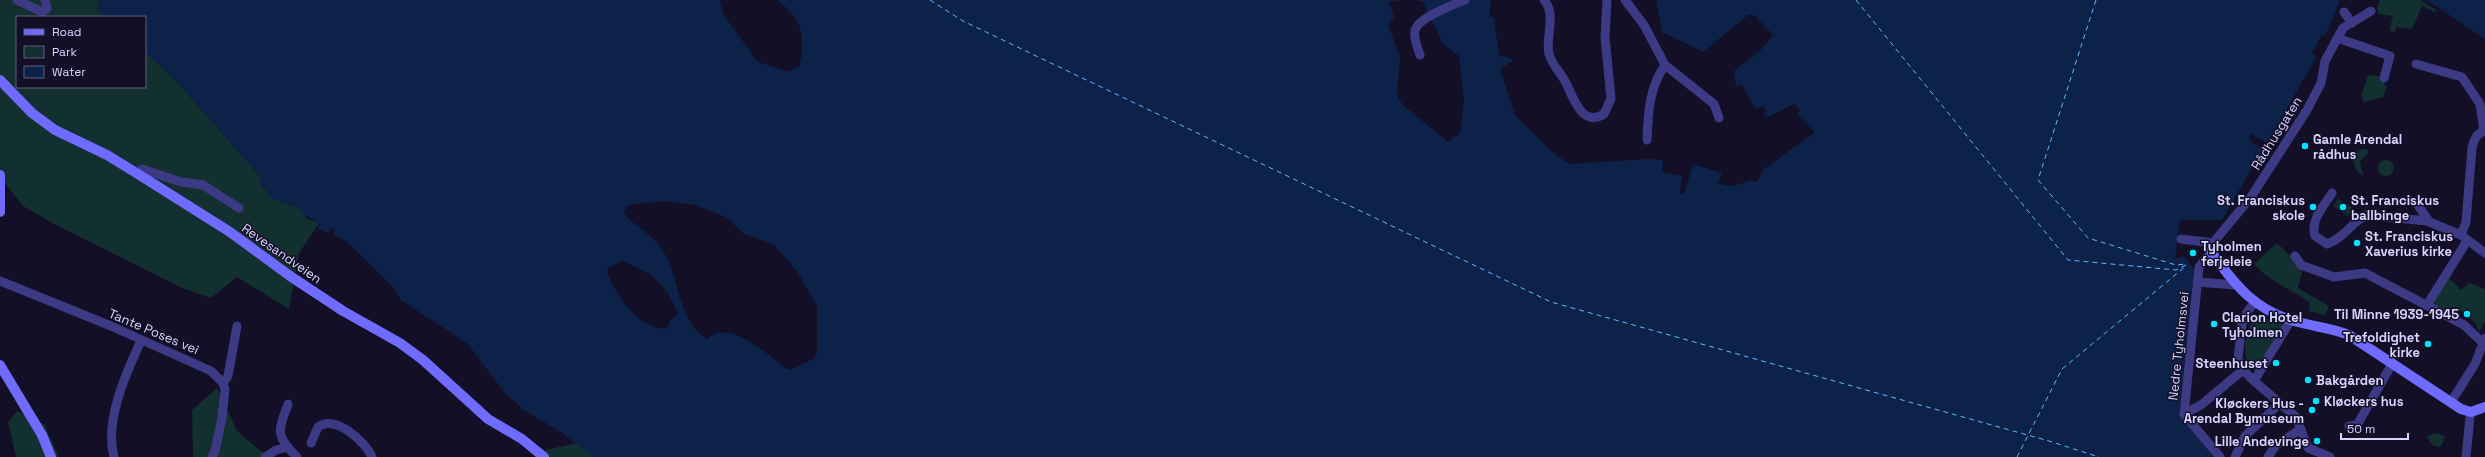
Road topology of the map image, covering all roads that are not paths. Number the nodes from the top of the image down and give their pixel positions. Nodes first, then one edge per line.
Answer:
1 (17, 0) edge
2 (45, 0) edge
3 (1465, 0) edge
4 (1544, 0) edge
5 (1607, 0) edge
6 (1625, 0) edge
7 (2371, 11) dead end
8 (2344, 12) dead end
9 (2352, 23) junction
10 (2337, 38) junction
11 (1420, 55) dead end
12 (2416, 64) dead end
13 (1666, 65) junction
14 (2384, 78) dead end
15 (0, 80) edge
16 (1719, 118) dead end
17 (2484, 133) edge
18 (1647, 140) dead end
19 (138, 174) junction
20 (0, 175) edge
21 (2332, 193) dead end
22 (2418, 207) dead end
23 (239, 208) dead end
24 (0, 212) edge
25 (2429, 221) junction
26 (2464, 238) junction
27 (2181, 239) dead end
28 (2212, 248) junction
29 (2483, 248) edge
30 (2295, 256) dead end
31 (0, 281) edge
32 (2197, 282) junction
33 (2236, 285) junction
34 (2255, 302) junction
35 (2427, 305) junction
36 (2291, 320) junction
37 (237, 326) dead end
38 (2484, 340) edge
39 (141, 341) junction
40 (2392, 364) junction
41 (0, 365) edge
42 (2243, 370) junction
43 (2254, 381) junction
44 (223, 383) junction
45 (2451, 402) junction
46 (2280, 403) junction
47 (288, 404) dead end
48 (2485, 407) edge
49 (2184, 414) junction
50 (2470, 414) junction
51 (2349, 426) dead end
52 (2301, 429) junction
53 (311, 442) dead end
54 (288, 447) junction
55 (214, 455) edge
56 (51, 457) edge
57 (114, 457) edge
58 (265, 457) edge
59 (297, 457) edge
60 (372, 457) edge
61 (544, 457) edge
62 (2220, 457) edge
63 (2235, 457) edge
64 (2268, 457) edge
65 (2330, 457) edge
66 (2466, 457) edge

1 - 2 street
3 - 11 street
4 - 5 street
6 - 13 street
7 - 9 street, Rådhusgaten
8 - 9 street
9 - 10 street, Rådhusgaten
10 - 14 street
10 - 28 street, Rådhusgaten
12 - 17 street
13 - 16 street
13 - 18 street
15 - 19 main road, Revesandveien
17 - 26 street
19 - 23 street
19 - 61 main road, Revesandveien
20 - 24 main road
21 - 25 street
22 - 25 street
25 - 26 street
26 - 29 street
26 - 35 street
27 - 28 street
28 - 32 street, Nedre Tyholmsvei
28 - 33 main road
30 - 35 street
31 - 39 street, Tante Poses vei
32 - 33 street
32 - 49 street, Nedre Tyholmsvei
33 - 34 main road
34 - 36 main road
34 - 42 street
35 - 38 street
36 - 40 main road
36 - 43 street
37 - 44 street
38 - 45 street
39 - 44 street, Tante Poses vei
39 - 57 street
40 - 45 main road
40 - 51 street
41 - 56 main road
42 - 43 street
42 - 49 street
43 - 46 street
44 - 55 street
45 - 50 main road
46 - 52 street
46 - 63 street
47 - 54 street
48 - 50 main road
49 - 62 street, Nedre Tyholmsvei
50 - 66 street
52 - 64 street
52 - 65 street
53 - 60 street
54 - 58 street
54 - 59 street

